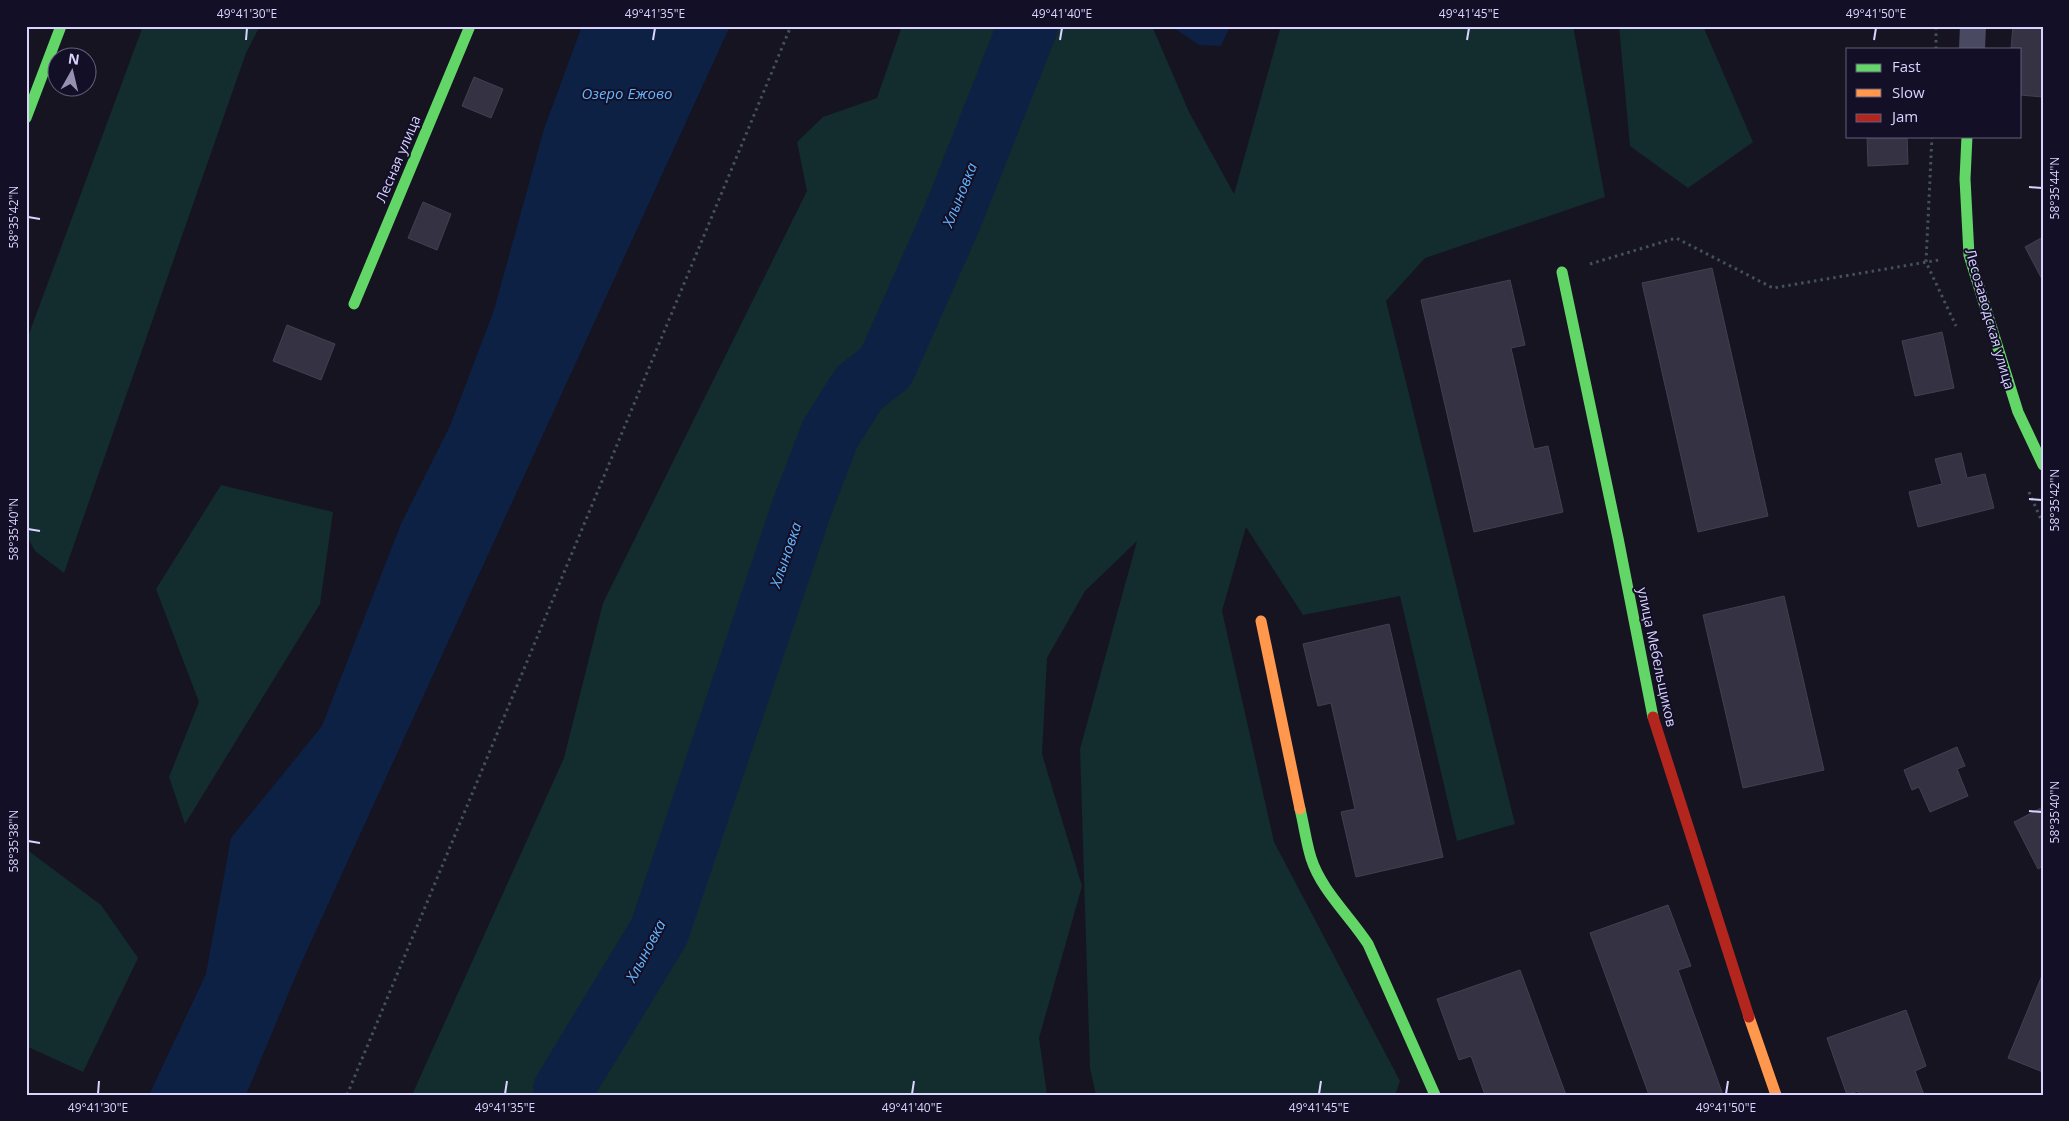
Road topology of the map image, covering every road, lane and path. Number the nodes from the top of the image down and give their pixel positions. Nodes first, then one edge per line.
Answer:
1 (61, 26) edge
2 (470, 26) edge
3 (791, 26) edge
4 (1936, 26) edge
5 (1973, 26) edge
6 (1936, 48) edge
7 (1972, 48) edge
8 (26, 118) edge
9 (1967, 138) edge
10 (1969, 255) junction
11 (1562, 272) joint
12 (354, 304) dead end
13 (2043, 466) edge
14 (1261, 621) dead end
15 (347, 1095) edge
16 (1435, 1095) edge
17 (1776, 1095) edge

1 - 8 street
2 - 12 street, Лесная улица
3 - 15 path
4 - 6 path
5 - 7 street
9 - 10 street, Лесозаводская улица
10 - 11 path
10 - 13 street, Лесозаводская улица
11 - 17 street, улица Мебельщиков
14 - 16 street

